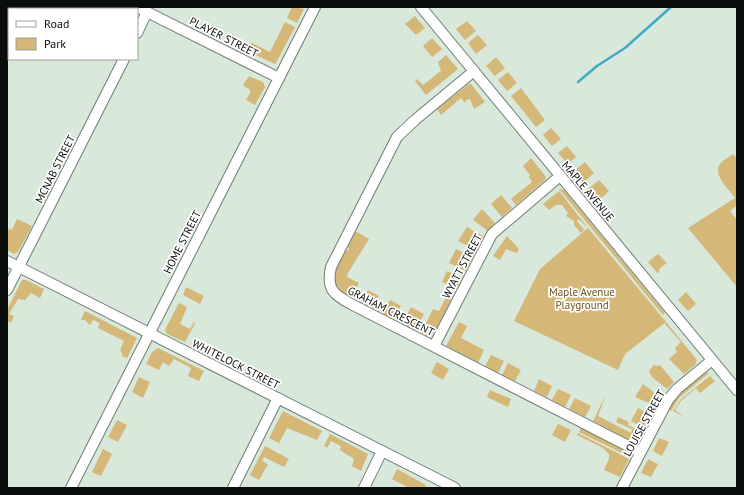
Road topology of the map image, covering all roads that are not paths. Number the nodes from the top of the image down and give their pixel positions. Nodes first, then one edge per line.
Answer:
1 (137, 7) edge
2 (315, 7) edge
3 (421, 7) edge
4 (148, 12) junction
5 (138, 31) edge
6 (123, 60) edge
7 (474, 71) junction
8 (279, 78) junction
9 (560, 176) junction
10 (7, 261) edge
11 (18, 267) junction
12 (7, 290) edge
13 (150, 333) junction
14 (434, 346) junction
15 (712, 360) junction
16 (737, 390) edge
17 (278, 398) junction
18 (382, 451) junction
19 (640, 452) junction
20 (71, 488) edge
21 (233, 488) edge
22 (364, 488) edge
23 (455, 488) edge
24 (622, 488) edge

1 - 4 street, PLAYER STREET
2 - 8 street, HOME STREET
3 - 7 street, MAPLE AVENUE
4 - 5 street
4 - 8 street, PLAYER STREET
6 - 11 street, MCNAB STREET
7 - 9 street, MAPLE AVENUE
7 - 14 street, GRAHAM CRESCENT
8 - 13 street, HOME STREET
9 - 14 street, WYATT STREET
9 - 15 street, MAPLE AVENUE
10 - 11 street, WHITELOCK STREET
11 - 12 street, MCNAB STREET
11 - 13 street, WHITELOCK STREET
13 - 17 street, WHITELOCK STREET
13 - 20 street, HOME STREET
14 - 19 street, GRAHAM CRESCENT
15 - 16 street, MAPLE AVENUE
15 - 19 street, LOUISE STREET
17 - 18 street, WHITELOCK STREET
17 - 21 street
18 - 22 street
18 - 23 street, WHITELOCK STREET
19 - 24 street, LOUISE STREET

